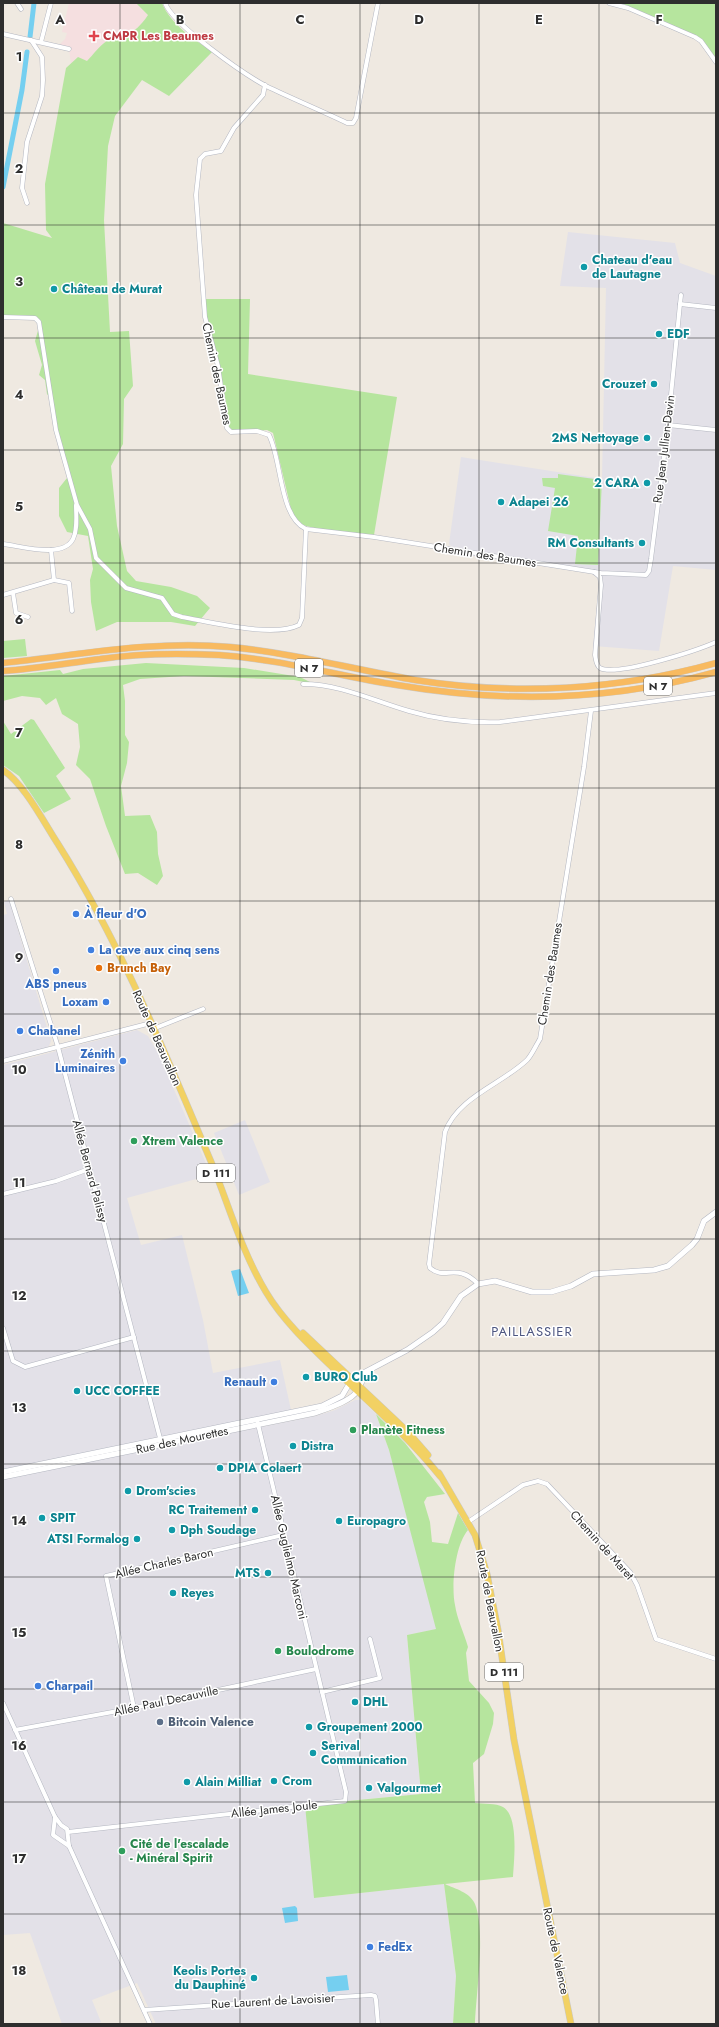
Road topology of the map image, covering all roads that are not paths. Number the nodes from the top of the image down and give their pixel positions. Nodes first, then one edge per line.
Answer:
1 (17, 3) edge
2 (51, 3) edge
3 (165, 3) edge
4 (378, 3) edge
5 (610, 3) edge
6 (21, 9) dead end
7 (3, 34) edge
8 (31, 40) junction
9 (41, 42) junction
10 (69, 49) dead end
11 (716, 62) edge
12 (265, 85) junction
13 (27, 203) dead end
14 (681, 295) dead end
15 (680, 304) junction
16 (716, 308) edge
17 (3, 317) edge
18 (668, 426) junction
19 (716, 430) edge
20 (76, 505) junction
21 (306, 529) junction
22 (3, 544) edge
23 (51, 550) junction
24 (593, 571) junction
25 (54, 580) junction
26 (13, 593) junction
27 (3, 595) edge
28 (72, 611) dead end
29 (28, 617) dead end
30 (716, 642) edge
31 (3, 663) edge
32 (716, 663) edge
33 (3, 672) edge
34 (716, 672) edge
35 (303, 684) dead end
36 (716, 693) edge
37 (591, 711) junction
38 (3, 770) edge
39 (11, 899) dead end
40 (204, 1010) dead end
41 (152, 1026) junction
42 (58, 1047) junction
43 (3, 1061) edge
44 (89, 1169) junction
45 (3, 1194) edge
46 (716, 1212) edge
47 (478, 1284) junction
48 (3, 1328) edge
49 (134, 1337) junction
50 (369, 1371) junction
51 (351, 1381) junction
52 (358, 1389) junction
53 (258, 1422) junction
54 (161, 1442) junction
55 (3, 1472) edge
56 (3, 1477) edge
57 (468, 1522) junction
58 (283, 1535) junction
59 (370, 1639) dead end
60 (716, 1659) edge
61 (316, 1669) junction
62 (322, 1692) junction
63 (3, 1703) edge
64 (134, 1708) junction
65 (15, 1730) junction
66 (55, 1817) junction
67 (61, 1825) junction
68 (55, 1828) junction
69 (67, 1834) junction
70 (61, 1840) junction
71 (69, 1846) junction
72 (541, 1877) joint
73 (144, 2010) junction
74 (150, 2024) edge
75 (378, 2024) edge
76 (571, 2024) edge

1 - 6 street
2 - 9 street
3 - 12 street
4 - 12 street
5 - 11 street
7 - 8 street
8 - 9 street
8 - 13 street
9 - 10 street
12 - 21 street, Chemin des Baumes
14 - 15 street, Rue Jean Jullien-Davin
15 - 16 street
15 - 18 street, Rue Jean Jullien-Davin
17 - 20 street
18 - 19 street
18 - 24 street, Rue Jean Jullien-Davin
20 - 21 street
20 - 23 street
21 - 24 street, Chemin des Baumes
22 - 23 street
23 - 25 street
24 - 30 street
25 - 26 street
25 - 28 street
26 - 27 street
26 - 29 street
31 - 32 highway, N 7
33 - 34 highway, N 7
35 - 37 street
36 - 37 street
37 - 47 street, Chemin des Baumes
38 - 41 main road, Route de Beauvallon / D 111
39 - 42 street, Allée Bernard Palissy
40 - 41 street
41 - 42 street
41 - 51 main road, Route de Beauvallon / D 111
42 - 43 street
42 - 44 street, Allée Bernard Palissy
44 - 45 street
44 - 49 street, Allée Bernard Palissy
46 - 47 street
47 - 50 street
48 - 49 street
49 - 54 street, Allée Bernard Palissy
50 - 51 street
50 - 52 street
51 - 52 main road, Route de Beauvallon / D 111
51 - 53 street, Rue des Mourettes
52 - 53 street, Rue des Mourettes
52 - 57 main road, Route de Beauvallon / D 111
53 - 54 street, Rue des Mourettes
53 - 58 street, Allée Guglielmo Marconi
54 - 55 street, Rue des Mourettes
54 - 56 street, Rue des Mourettes
57 - 60 street, Chemin de Maret
57 - 72 main road, Route de Beauvallon / D 111
58 - 61 street, Allée Guglielmo Marconi
58 - 64 street, Allée Charles Baron
59 - 62 street
61 - 62 street, Allée James Joule
61 - 64 street, Allée Paul Decauville
62 - 69 street, Allée James Joule
63 - 65 street
64 - 65 street, Allée Paul Decauville
65 - 66 street
66 - 67 street
66 - 68 street
67 - 68 street
67 - 69 street
68 - 70 street
69 - 70 street
69 - 71 street
70 - 71 street
71 - 73 street
72 - 76 main road, Route de Valence / D 111
73 - 74 street
73 - 75 street, Rue Laurent de Lavoisier

